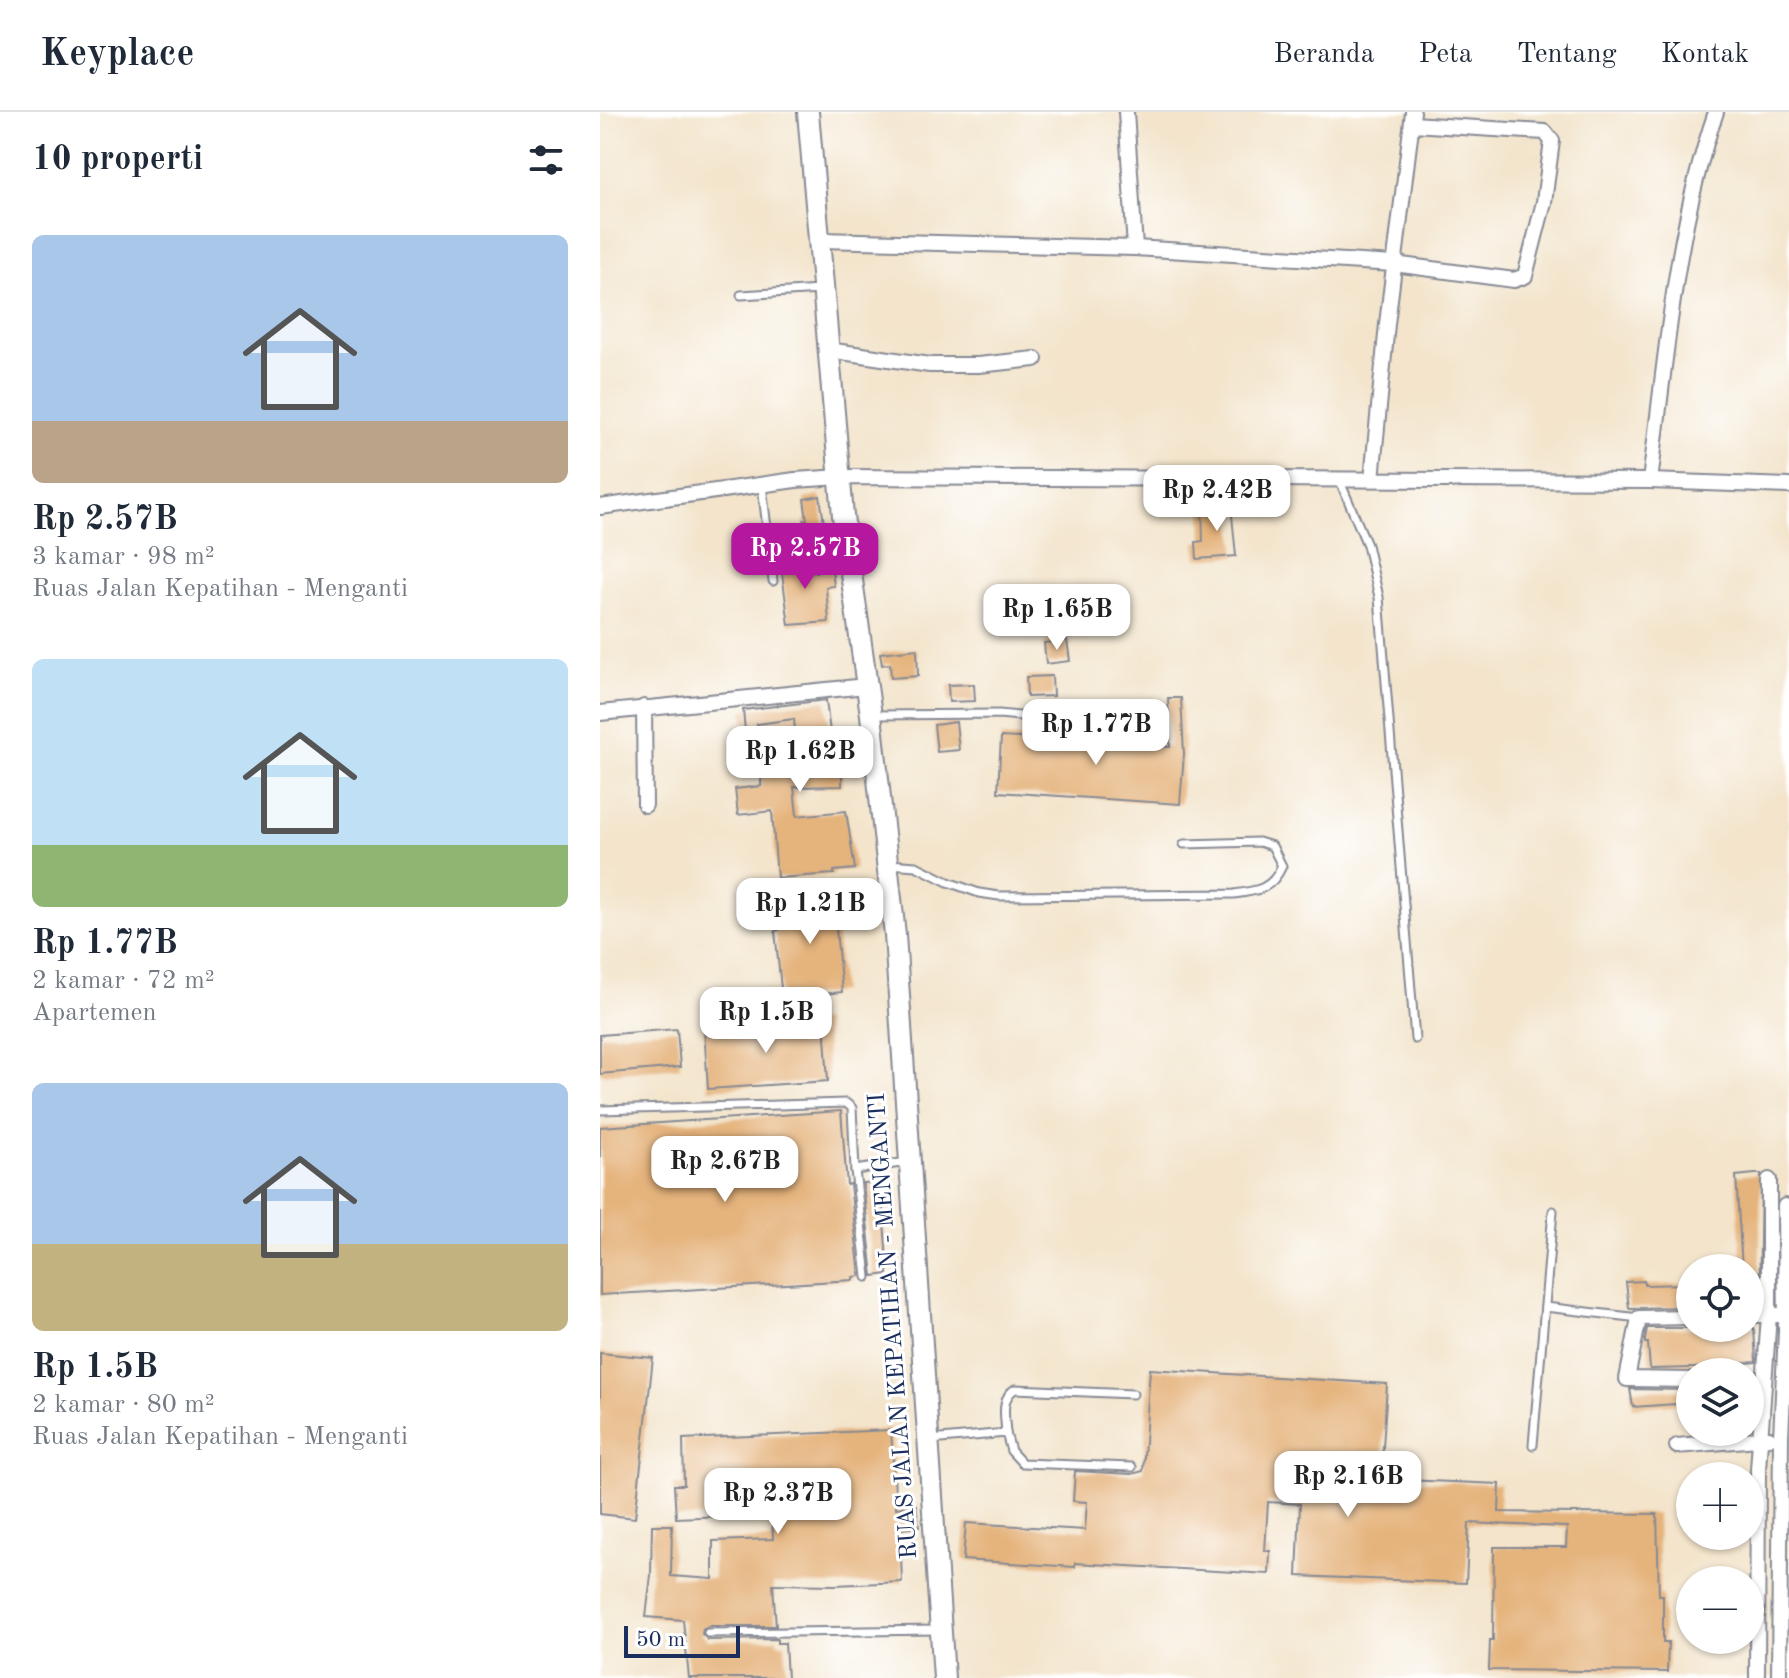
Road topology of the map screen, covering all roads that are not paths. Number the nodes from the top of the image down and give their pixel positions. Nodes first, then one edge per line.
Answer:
1 (808, 112) edge
2 (1126, 112) edge
3 (1716, 112) edge
4 (1413, 118) edge
5 (820, 240) junction
6 (1135, 248) junction
7 (1394, 264) junction
8 (823, 290) junction
9 (741, 295) dead end
10 (828, 350) junction
11 (1035, 359) dead end
12 (841, 477) junction
13 (1339, 479) junction
14 (1372, 479) junction
15 (1650, 481) junction
16 (762, 485) junction
17 (1789, 486) edge
18 (600, 507) edge
19 (773, 581) dead end
20 (866, 686) junction
21 (644, 707) junction
22 (600, 713) edge
23 (871, 715) junction
24 (1151, 729) dead end
25 (645, 805) dead end
26 (1184, 844) dead end
27 (886, 864) junction
28 (1415, 1039) dead end
29 (600, 1110) edge
30 (909, 1161) junction
31 (855, 1170) junction
32 (1769, 1180) dead end
33 (1769, 1205) junction
34 (1787, 1206) edge
35 (1553, 1211) dead end
36 (1788, 1268) edge
37 (867, 1277) dead end
38 (1545, 1307) junction
39 (1764, 1315) edge
40 (1769, 1315) junction
41 (1786, 1315) junction
42 (1676, 1317) edge
43 (1639, 1318) junction
44 (1788, 1330) edge
45 (1762, 1358) edge
46 (1784, 1379) junction
47 (1676, 1380) edge
48 (1764, 1380) edge
49 (1133, 1394) dead end
50 (1786, 1399) edge
51 (1006, 1433) junction
52 (1781, 1437) junction
53 (1764, 1439) edge
54 (928, 1440) junction
55 (1533, 1445) dead end
56 (1761, 1446) edge
57 (1132, 1467) dead end
58 (1785, 1472) edge
59 (1780, 1563) junction
60 (1758, 1564) junction
61 (941, 1630) junction
62 (708, 1633) dead end
63 (944, 1678) edge
64 (1757, 1678) edge
65 (1779, 1678) edge

1 - 5 main road, RUAS JALAN KEPATIHAN - MENGANTI
2 - 6 street
3 - 15 street
4 - 7 street
4 - 7 street
5 - 6 street
5 - 8 main road, RUAS JALAN KEPATIHAN - MENGANTI
6 - 7 street
7 - 14 street
8 - 9 lane
8 - 10 main road, RUAS JALAN KEPATIHAN - MENGANTI
10 - 11 street
10 - 12 main road, RUAS JALAN KEPATIHAN - MENGANTI
12 - 13 street
12 - 16 street
12 - 20 main road, RUAS JALAN KEPATIHAN - MENGANTI
13 - 14 street
13 - 28 lane
14 - 15 street
15 - 17 street
16 - 18 street
16 - 19 lane
20 - 21 street
20 - 23 main road, RUAS JALAN KEPATIHAN - MENGANTI
21 - 22 street
21 - 25 street
23 - 24 lane
23 - 27 main road, RUAS JALAN KEPATIHAN - MENGANTI
26 - 27 lane
27 - 30 main road, RUAS JALAN KEPATIHAN - MENGANTI
29 - 31 lane
30 - 31 lane
30 - 54 main road, RUAS JALAN KEPATIHAN - MENGANTI
31 - 37 lane
32 - 33 street
33 - 34 street
33 - 40 street
34 - 36 street
35 - 38 lane
36 - 41 street
38 - 43 lane
38 - 55 lane
39 - 40 street
40 - 41 street
40 - 45 street
41 - 44 street
42 - 43 street
43 - 47 street
44 - 46 street
46 - 48 street
46 - 50 street
49 - 51 lane
50 - 52 street
51 - 54 lane
51 - 57 lane
52 - 53 street
52 - 58 street
54 - 61 main road, RUAS JALAN KEPATIHAN - MENGANTI
56 - 60 street
58 - 59 street
59 - 60 street
59 - 65 street
60 - 64 street
61 - 62 lane
61 - 63 main road, RUAS JALAN KEPATIHAN - MENGANTI

